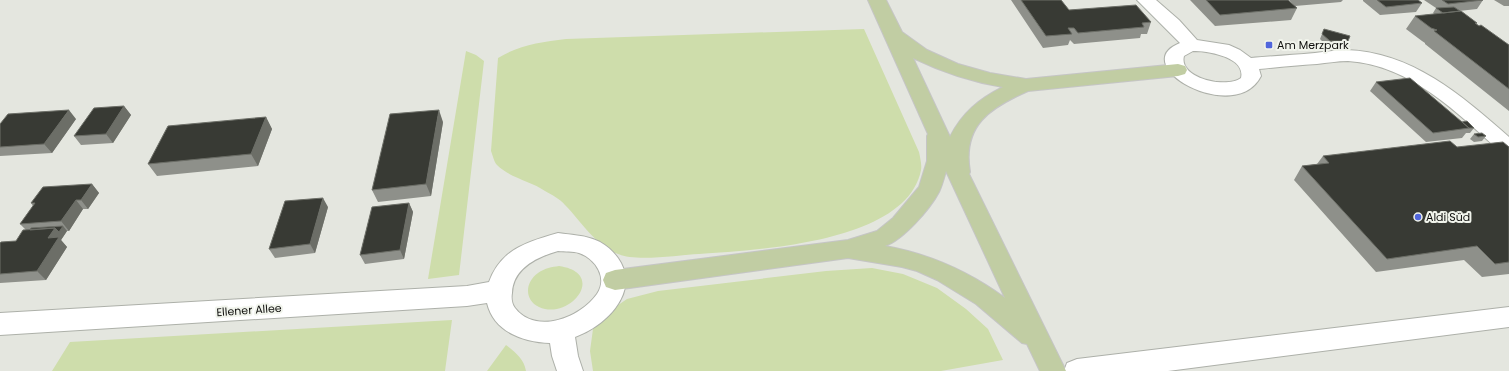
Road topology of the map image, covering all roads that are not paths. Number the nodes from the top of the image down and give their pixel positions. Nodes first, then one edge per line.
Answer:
1 (877, 0) edge
2 (1146, 0) edge
3 (894, 35) junction
4 (1192, 45) junction
5 (1247, 64) junction
6 (1178, 70) junction
7 (1026, 85) junction
8 (937, 131) junction
9 (1509, 148) edge
10 (960, 177) junction
11 (848, 249) junction
12 (615, 280) junction
13 (498, 291) junction
14 (1509, 317) edge
15 (0, 324) edge
16 (561, 330) junction
17 (1040, 344) junction
18 (570, 371) edge
19 (1053, 371) edge
20 (1077, 371) edge

1 - 3 main road
2 - 4 street
3 - 7 main road
3 - 8 main road
4 - 5 street
4 - 6 street
5 - 6 street
5 - 9 street
6 - 7 main road
7 - 10 main road
8 - 10 main road
8 - 11 main road
10 - 17 main road
11 - 12 main road
11 - 17 main road
12 - 13 street
12 - 16 street
13 - 15 street, Ellener Allee
13 - 16 street
14 - 20 street
16 - 18 street
17 - 19 main road

